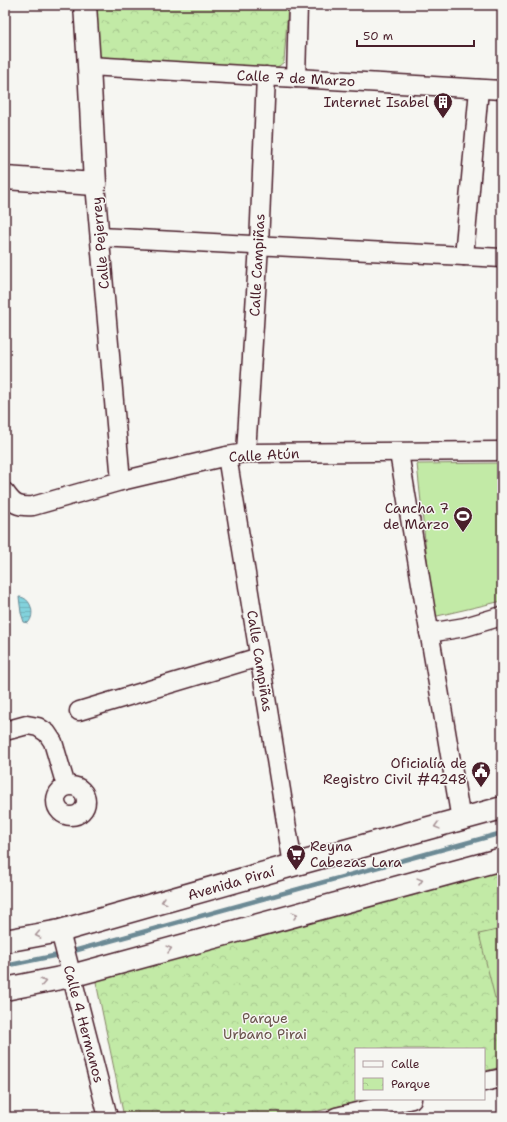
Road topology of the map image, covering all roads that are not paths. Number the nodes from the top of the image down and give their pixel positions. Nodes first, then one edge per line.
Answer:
1 (85, 5) edge
2 (298, 5) edge
3 (89, 66) junction
4 (266, 76) junction
5 (296, 78) junction
6 (479, 89) junction
7 (502, 90) edge
8 (5, 178) edge
9 (95, 184) junction
10 (100, 237) junction
11 (259, 245) junction
12 (464, 256) junction
13 (502, 258) edge
14 (502, 451) edge
15 (399, 452) junction
16 (246, 453) junction
17 (227, 456) junction
18 (121, 481) junction
19 (5, 492) edge
20 (502, 616) edge
21 (429, 633) junction
22 (259, 657) junction
23 (79, 711) dead end
24 (5, 731) edge
25 (66, 786) dead end
26 (502, 808) edge
27 (461, 820) junction
28 (502, 859) edge
29 (293, 865) junction
30 (61, 935) junction
31 (5, 941) edge
32 (70, 970) junction
33 (5, 989) edge
34 (502, 1078) edge
35 (485, 1082) edge
36 (408, 1100) edge
37 (108, 1117) edge
38 (336, 1117) edge

1 - 3 main road, Calle Pejerrey
2 - 5 street
3 - 4 street, Calle 7 de Marzo
3 - 9 main road, Calle Pejerrey
4 - 5 street, Calle 7 de Marzo
4 - 11 street, Calle Campiñas
5 - 6 street, Calle 7 de Marzo
6 - 7 street, Calle 7 de Marzo
6 - 12 street
8 - 9 main road
9 - 10 street, Calle Pejerrey
10 - 11 street
10 - 18 street, Calle Pejerrey
11 - 12 street
11 - 16 street, Calle Campiñas
12 - 13 street
14 - 15 street, Calle Atún
15 - 16 street, Calle Atún
15 - 21 street
16 - 17 street, Calle Atún
17 - 18 street, Calle Atún
17 - 22 street, Calle Campiñas
18 - 19 street, Calle Atún
20 - 21 street
21 - 27 street
22 - 23 street
22 - 29 street, Calle Campiñas
24 - 25 street
26 - 27 main road, Avenida Piraí
27 -> 29 main road, Avenida Piraí
32 -> 28 main road
29 -> 30 main road, Avenida Piraí
30 -> 31 main road, Avenida Piraí
30 - 32 street, Calle 4 Hermanos
33 -> 32 main road
32 - 37 street, Calle 4 Hermanos
34 - 35 street
36 - 38 street

